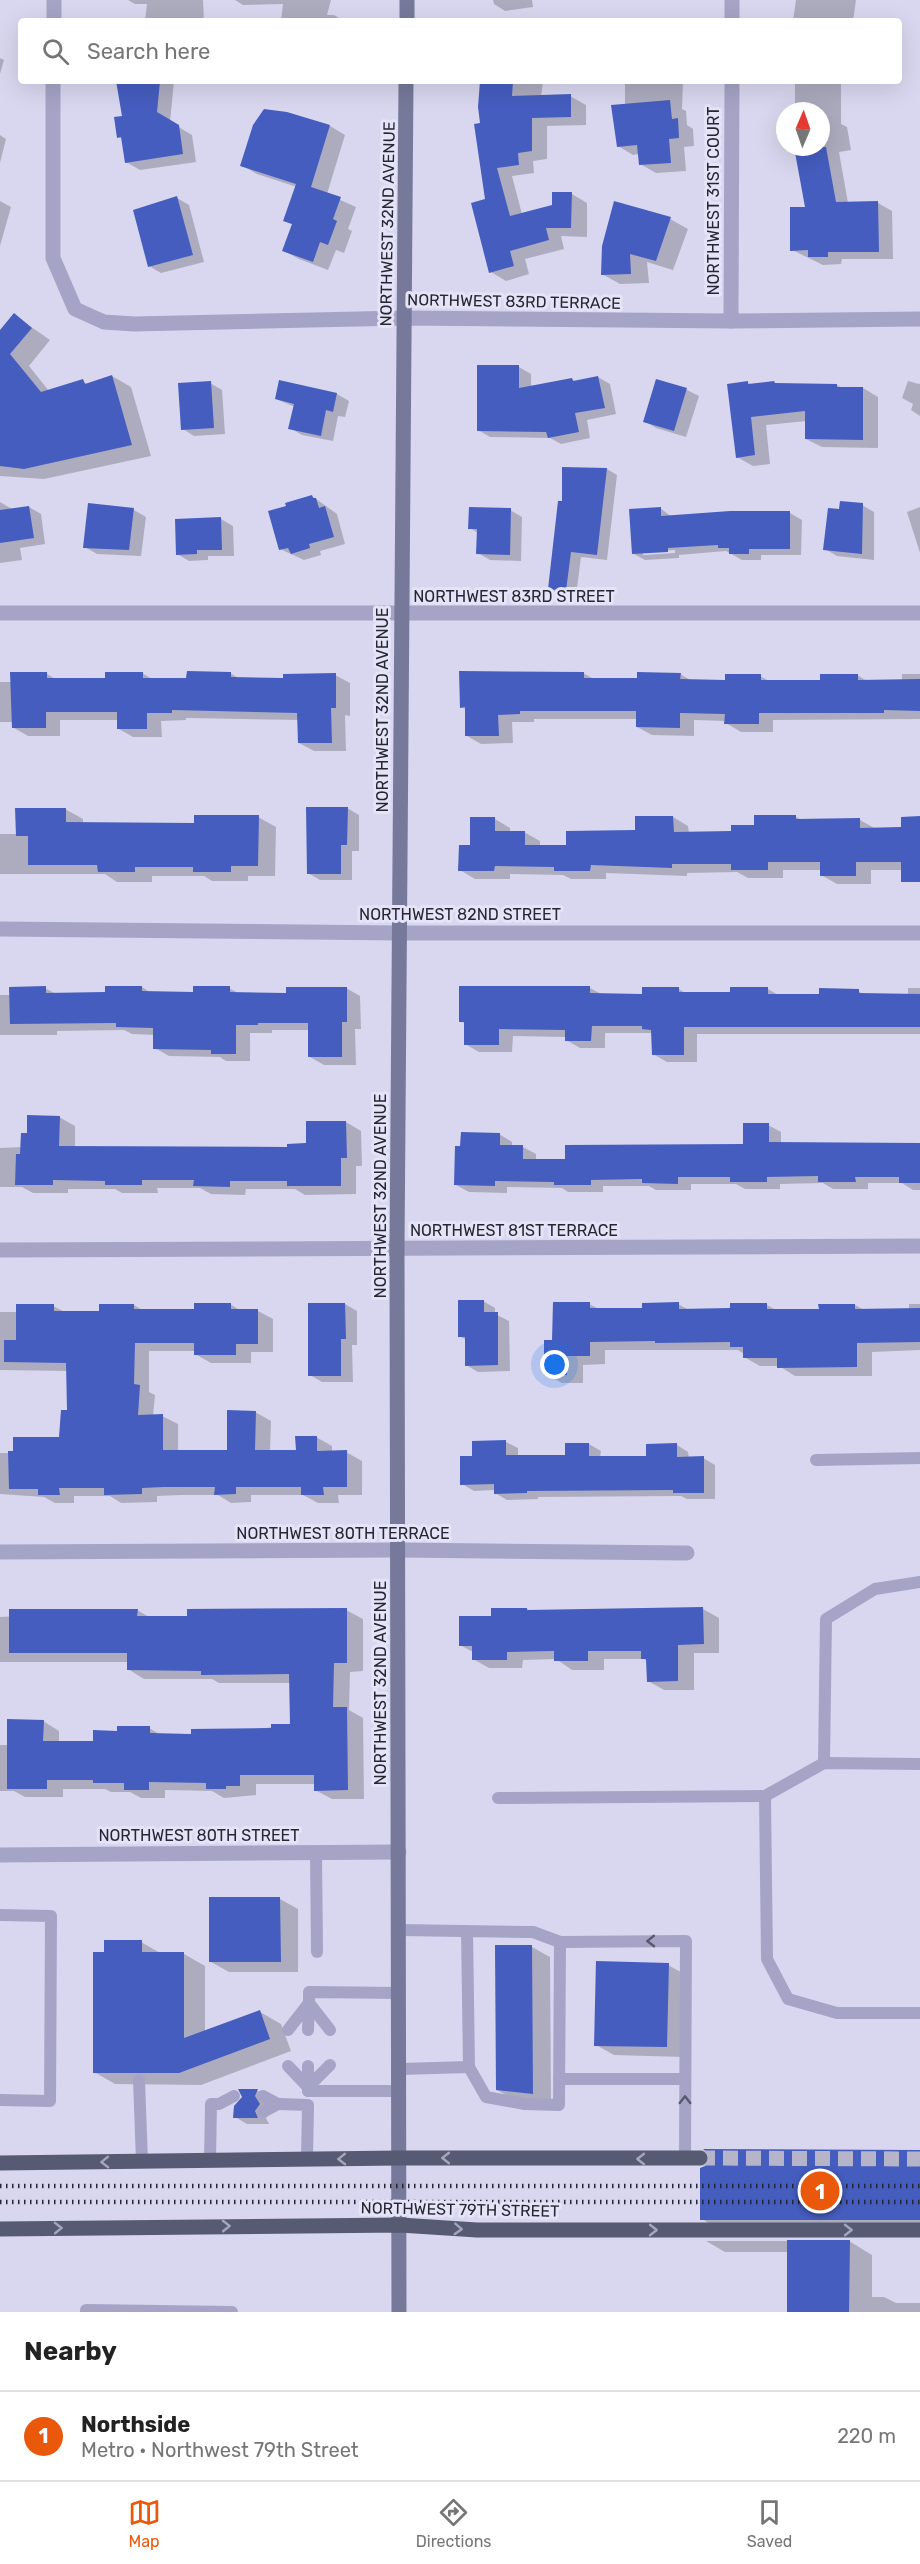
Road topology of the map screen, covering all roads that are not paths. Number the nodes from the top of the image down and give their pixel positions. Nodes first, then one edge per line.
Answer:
1 (54, 0) edge
2 (407, 0) edge
3 (732, 0) edge
4 (54, 18) edge
5 (407, 18) edge
6 (732, 18) edge
7 (53, 84) edge
8 (406, 84) edge
9 (732, 84) edge
10 (404, 318) junction
11 (920, 319) edge
12 (731, 321) junction
13 (0, 613) edge
14 (920, 613) edge
15 (400, 614) junction
16 (0, 928) edge
17 (400, 933) junction
18 (920, 933) edge
19 (920, 1246) edge
20 (397, 1248) junction
21 (0, 1250) edge
22 (920, 1458) edge
23 (816, 1460) dead end
24 (398, 1550) junction
25 (0, 1552) edge
26 (687, 1553) dead end
27 (920, 1582) edge
28 (824, 1763) junction
29 (920, 1764) edge
30 (765, 1796) junction
31 (498, 1798) dead end
32 (316, 1852) junction
33 (399, 1852) junction
34 (0, 1855) edge
35 (0, 1915) edge
36 (399, 1930) junction
37 (467, 1931) junction
38 (560, 1942) junction
39 (316, 1952) dead end
40 (400, 1993) junction
41 (309, 2003) junction
42 (920, 2013) edge
43 (288, 2030) dead end
44 (308, 2030) dead end
45 (330, 2030) dead end
46 (330, 2065) dead end
47 (288, 2066) dead end
48 (308, 2066) dead end
49 (468, 2067) junction
50 (400, 2069) junction
51 (559, 2079) junction
52 (685, 2079) junction
53 (139, 2080) dead end
54 (308, 2089) junction
55 (400, 2091) junction
56 (234, 2096) dead end
57 (263, 2096) dead end
58 (0, 2100) edge
59 (219, 2104) junction
60 (278, 2104) junction
61 (308, 2104) junction
62 (234, 2111) dead end
63 (263, 2112) dead end
64 (400, 2158) junction
65 (307, 2159) junction
66 (692, 2159) joint
67 (210, 2160) junction
68 (142, 2161) junction
69 (0, 2163) edge
70 (400, 2225) junction
71 (0, 2229) edge
72 (920, 2230) edge
73 (86, 2312) edge
74 (232, 2312) edge
75 (399, 2312) edge

1 - 4 street
2 - 5 main road
3 - 6 street
7 - 10 street, NORTHWEST 83RD TERRACE
8 - 10 main road, NORTHWEST 32ND AVENUE
9 - 12 street, NORTHWEST 31ST COURT
10 - 12 street, NORTHWEST 83RD TERRACE
10 - 15 main road, NORTHWEST 32ND AVENUE
11 - 12 street, NORTHWEST 83RD TERRACE
13 - 15 street, NORTHWEST 83RD STREET
14 - 15 street, NORTHWEST 83RD STREET
15 - 17 main road, NORTHWEST 32ND AVENUE
16 - 17 street, NORTHWEST 82ND STREET
17 - 18 street, NORTHWEST 82ND STREET
17 - 20 main road, NORTHWEST 32ND AVENUE
19 - 20 street, NORTHWEST 81ST TERRACE
20 - 21 street, NORTHWEST 81ST TERRACE
20 - 24 main road, NORTHWEST 32ND AVENUE
22 - 23 lane
24 - 25 street, NORTHWEST 80TH TERRACE
24 - 26 street, NORTHWEST 80TH TERRACE
24 - 33 main road, NORTHWEST 32ND AVENUE
27 - 28 lane
28 - 29 lane
28 - 30 lane
30 - 31 lane
30 - 42 lane
32 - 33 street, NORTHWEST 80TH STREET
32 - 34 street, NORTHWEST 80TH STREET
32 - 39 lane
33 - 36 main road, NORTHWEST 32ND AVENUE
35 - 58 lane
36 - 37 lane
36 - 40 main road, NORTHWEST 32ND AVENUE
37 - 38 lane
37 - 49 lane
38 - 51 lane
52 -> 38 lane
40 - 41 lane
40 - 50 main road, NORTHWEST 32ND AVENUE
41 - 43 lane
41 - 44 lane
41 - 45 lane
46 - 54 lane
47 - 54 lane
48 - 54 lane
49 - 50 lane
49 - 51 lane
50 - 55 main road, NORTHWEST 32ND AVENUE
51 - 52 lane
66 -> 52 lane
53 - 68 lane
54 - 55 lane
54 - 61 lane
55 - 64 main road, NORTHWEST 32ND AVENUE
56 - 59 lane
57 - 60 lane
59 - 62 lane
59 - 67 lane
60 - 61 lane
60 - 63 lane
61 - 65 lane
64 -> 65 main road
66 -> 64 main road
64 - 70 main road, NORTHWEST 32ND AVENUE
65 - 67 main road
67 - 68 main road
68 -> 69 main road
71 -> 70 main road, NORTHWEST 79TH STREET
70 -> 72 main road, NORTHWEST 79TH STREET
70 - 75 main road, NORTHWEST 32ND AVENUE
73 - 74 lane

